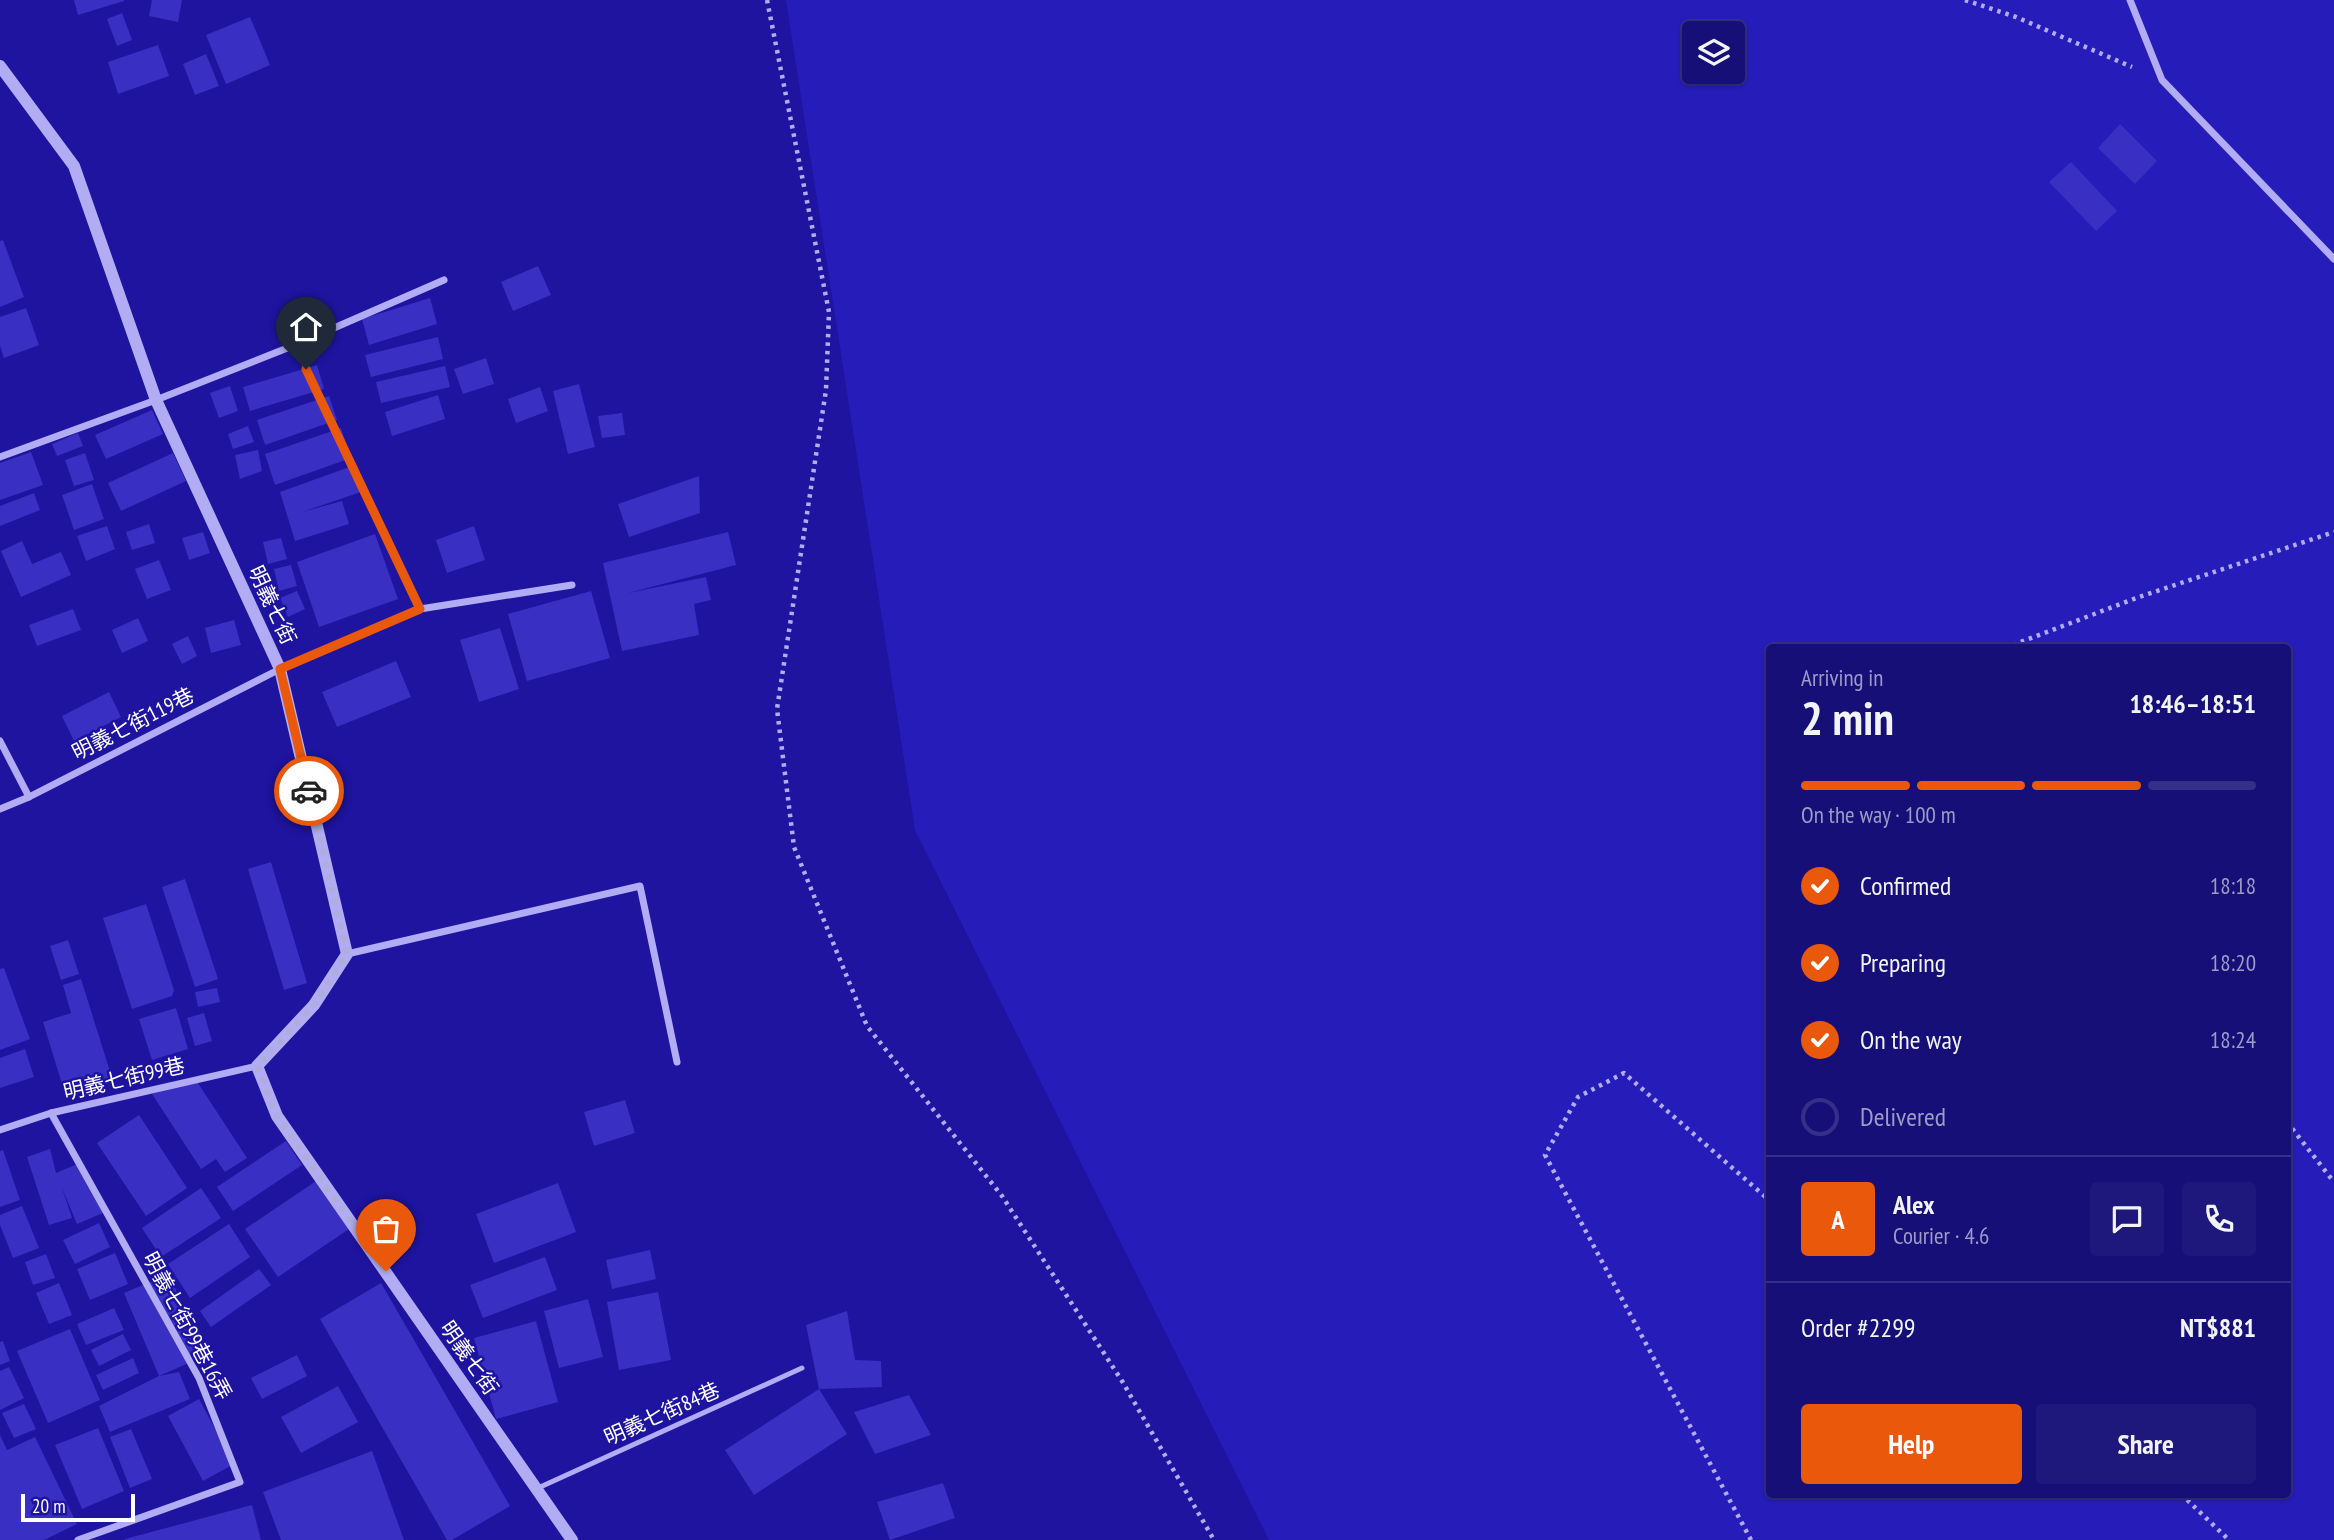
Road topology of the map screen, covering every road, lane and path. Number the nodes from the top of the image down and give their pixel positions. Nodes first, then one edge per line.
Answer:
1 (767, 0) edge
2 (1965, 0) edge
3 (2130, 0) edge
4 (0, 66) edge
5 (2162, 80) junction
6 (2334, 259) edge
7 (444, 280) dead end
8 (295, 345) junction
9 (156, 400) junction
10 (0, 457) edge
11 (2334, 532) edge
12 (572, 585) dead end
13 (420, 609) junction
14 (2016, 644) edge
15 (280, 669) junction
16 (0, 741) edge
17 (29, 797) junction
18 (0, 809) edge
19 (347, 954) junction
20 (677, 1062) dead end
21 (257, 1066) junction
22 (51, 1113) junction
23 (2291, 1127) edge
24 (0, 1130) edge
25 (2334, 1181) edge
26 (1766, 1197) edge
27 (802, 1368) dead end
28 (536, 1489) junction
29 (2185, 1498) edge
30 (78, 1540) edge
31 (572, 1540) edge
32 (1214, 1540) edge
33 (1751, 1540) edge
34 (2229, 1540) edge

1 - 32 path
2 - 5 path
3 - 5 street
4 - 9 street, 明義七街
5 - 6 street
7 - 8 street
8 - 9 street
8 - 13 lane
9 - 10 street
9 - 15 street, 明義七街
11 - 14 path
12 - 13 street, 明義七街119巷
13 - 15 street, 明義七街119巷
15 - 17 street, 明義七街119巷
15 - 19 street, 明義七街
16 - 17 street
17 - 18 street, 明義七街119巷
19 - 20 street
19 - 21 street
21 - 22 street, 明義七街99巷
21 - 28 street, 明義七街
22 - 24 street, 明義七街99巷
22 - 30 street, 明義七街99巷16弄
23 - 25 path
26 - 33 path
27 - 28 lane, 明義七街84巷
28 - 31 street, 明義七街
29 - 34 path

